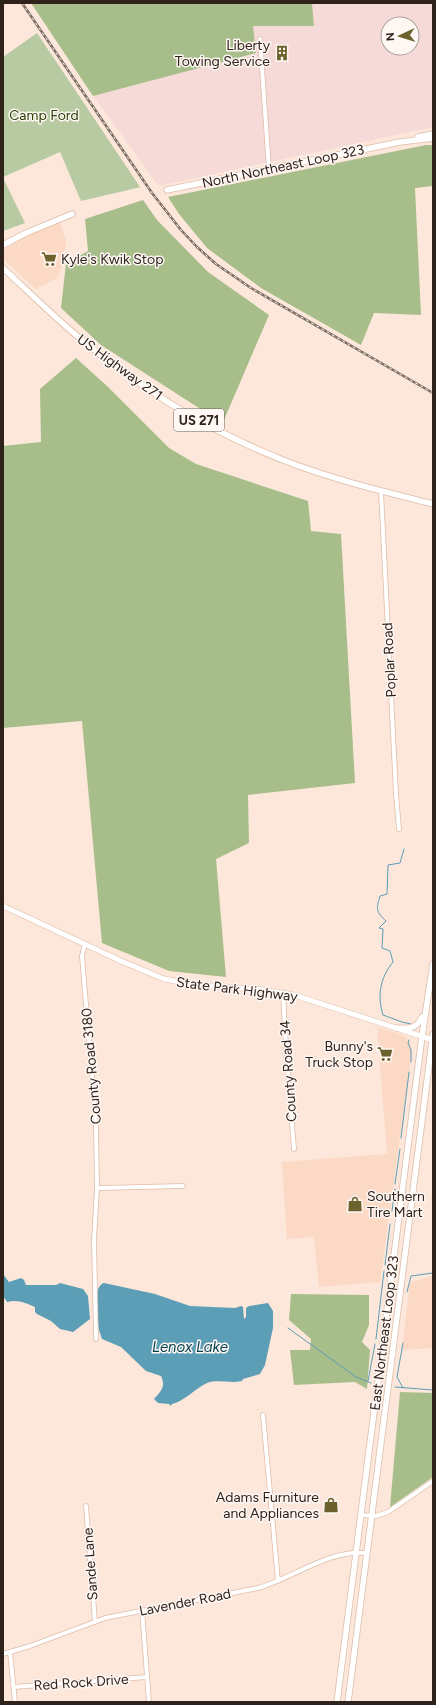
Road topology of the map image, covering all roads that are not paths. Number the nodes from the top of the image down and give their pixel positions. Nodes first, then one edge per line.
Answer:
1 (260, 39) dead end
2 (433, 134) edge
3 (433, 138) edge
4 (400, 142) junction
5 (269, 169) junction
6 (167, 190) dead end
7 (72, 214) dead end
8 (3, 245) edge
9 (3, 268) edge
10 (381, 491) junction
11 (433, 504) edge
12 (399, 829) dead end
13 (3, 906) edge
14 (85, 944) junction
15 (433, 964) edge
16 (283, 993) junction
17 (426, 1010) junction
18 (397, 1028) junction
19 (422, 1036) junction
20 (433, 1038) edge
21 (433, 1058) edge
22 (428, 1073) junction
23 (412, 1115) junction
24 (422, 1116) junction
25 (294, 1149) dead end
26 (183, 1186) dead end
27 (97, 1188) junction
28 (399, 1216) junction
29 (409, 1217) junction
30 (389, 1295) junction
31 (400, 1297) junction
32 (96, 1339) dead end
33 (263, 1415) dead end
34 (433, 1481) edge
35 (86, 1506) dead end
36 (361, 1515) junction
37 (371, 1516) junction
38 (356, 1552) junction
39 (366, 1553) junction
40 (278, 1581) junction
41 (142, 1610) junction
42 (94, 1622) junction
43 (10, 1652) junction
44 (3, 1654) edge
45 (147, 1677) junction
46 (14, 1687) junction
47 (15, 1702) edge
48 (149, 1702) edge
49 (337, 1702) edge
50 (348, 1702) edge

1 - 5 street
2 - 4 highway, North Northeast Loop 323
3 - 4 highway, North Northeast Loop 323
4 - 5 highway, North Northeast Loop 323
5 - 6 highway, North Northeast Loop 323
7 - 8 highway
9 - 10 highway, US Highway 271 / US 271
10 - 11 highway, US Highway 271 / US 271
10 - 12 street, Poplar Road
13 - 14 main road, State Park Highway
14 - 16 main road, State Park Highway
14 - 27 street, County Road 3180
15 - 17 highway, East Northeast Loop 323
16 - 18 main road, State Park Highway
16 - 25 street, County Road 34
17 - 18 highway
17 - 19 highway, East Northeast Loop 323
18 - 19 main road, State Park Highway
19 - 20 main road, State Park Highway
19 - 23 highway, East Northeast Loop 323
20 - 22 highway, East Northeast Loop 323
21 - 22 highway
22 - 24 highway, East Northeast Loop 323
23 - 24 highway
23 - 28 highway, East Northeast Loop 323
24 - 29 highway, East Northeast Loop 323
26 - 27 street
27 - 32 street, County Road 3180
28 - 29 highway
28 - 30 highway, East Northeast Loop 323
29 - 31 highway, East Northeast Loop 323
30 - 31 highway
30 - 36 highway, East Northeast Loop 323
31 - 37 highway, East Northeast Loop 323
33 - 40 street
34 - 37 street
35 - 42 street, Sande Lane
36 - 37 street
36 - 38 highway, East Northeast Loop 323
37 - 39 highway, East Northeast Loop 323
38 - 39 street, Lavender Road
38 - 40 street, Lavender Road
38 - 49 highway, East Northeast Loop 323
39 - 50 highway, East Northeast Loop 323
40 - 41 street, Lavender Road
41 - 42 street, Lavender Road
41 - 45 street
42 - 43 street, Lavender Road
43 - 44 street, Lavender Road
43 - 46 street
45 - 46 street, Red Rock Drive
45 - 48 street
46 - 47 street

